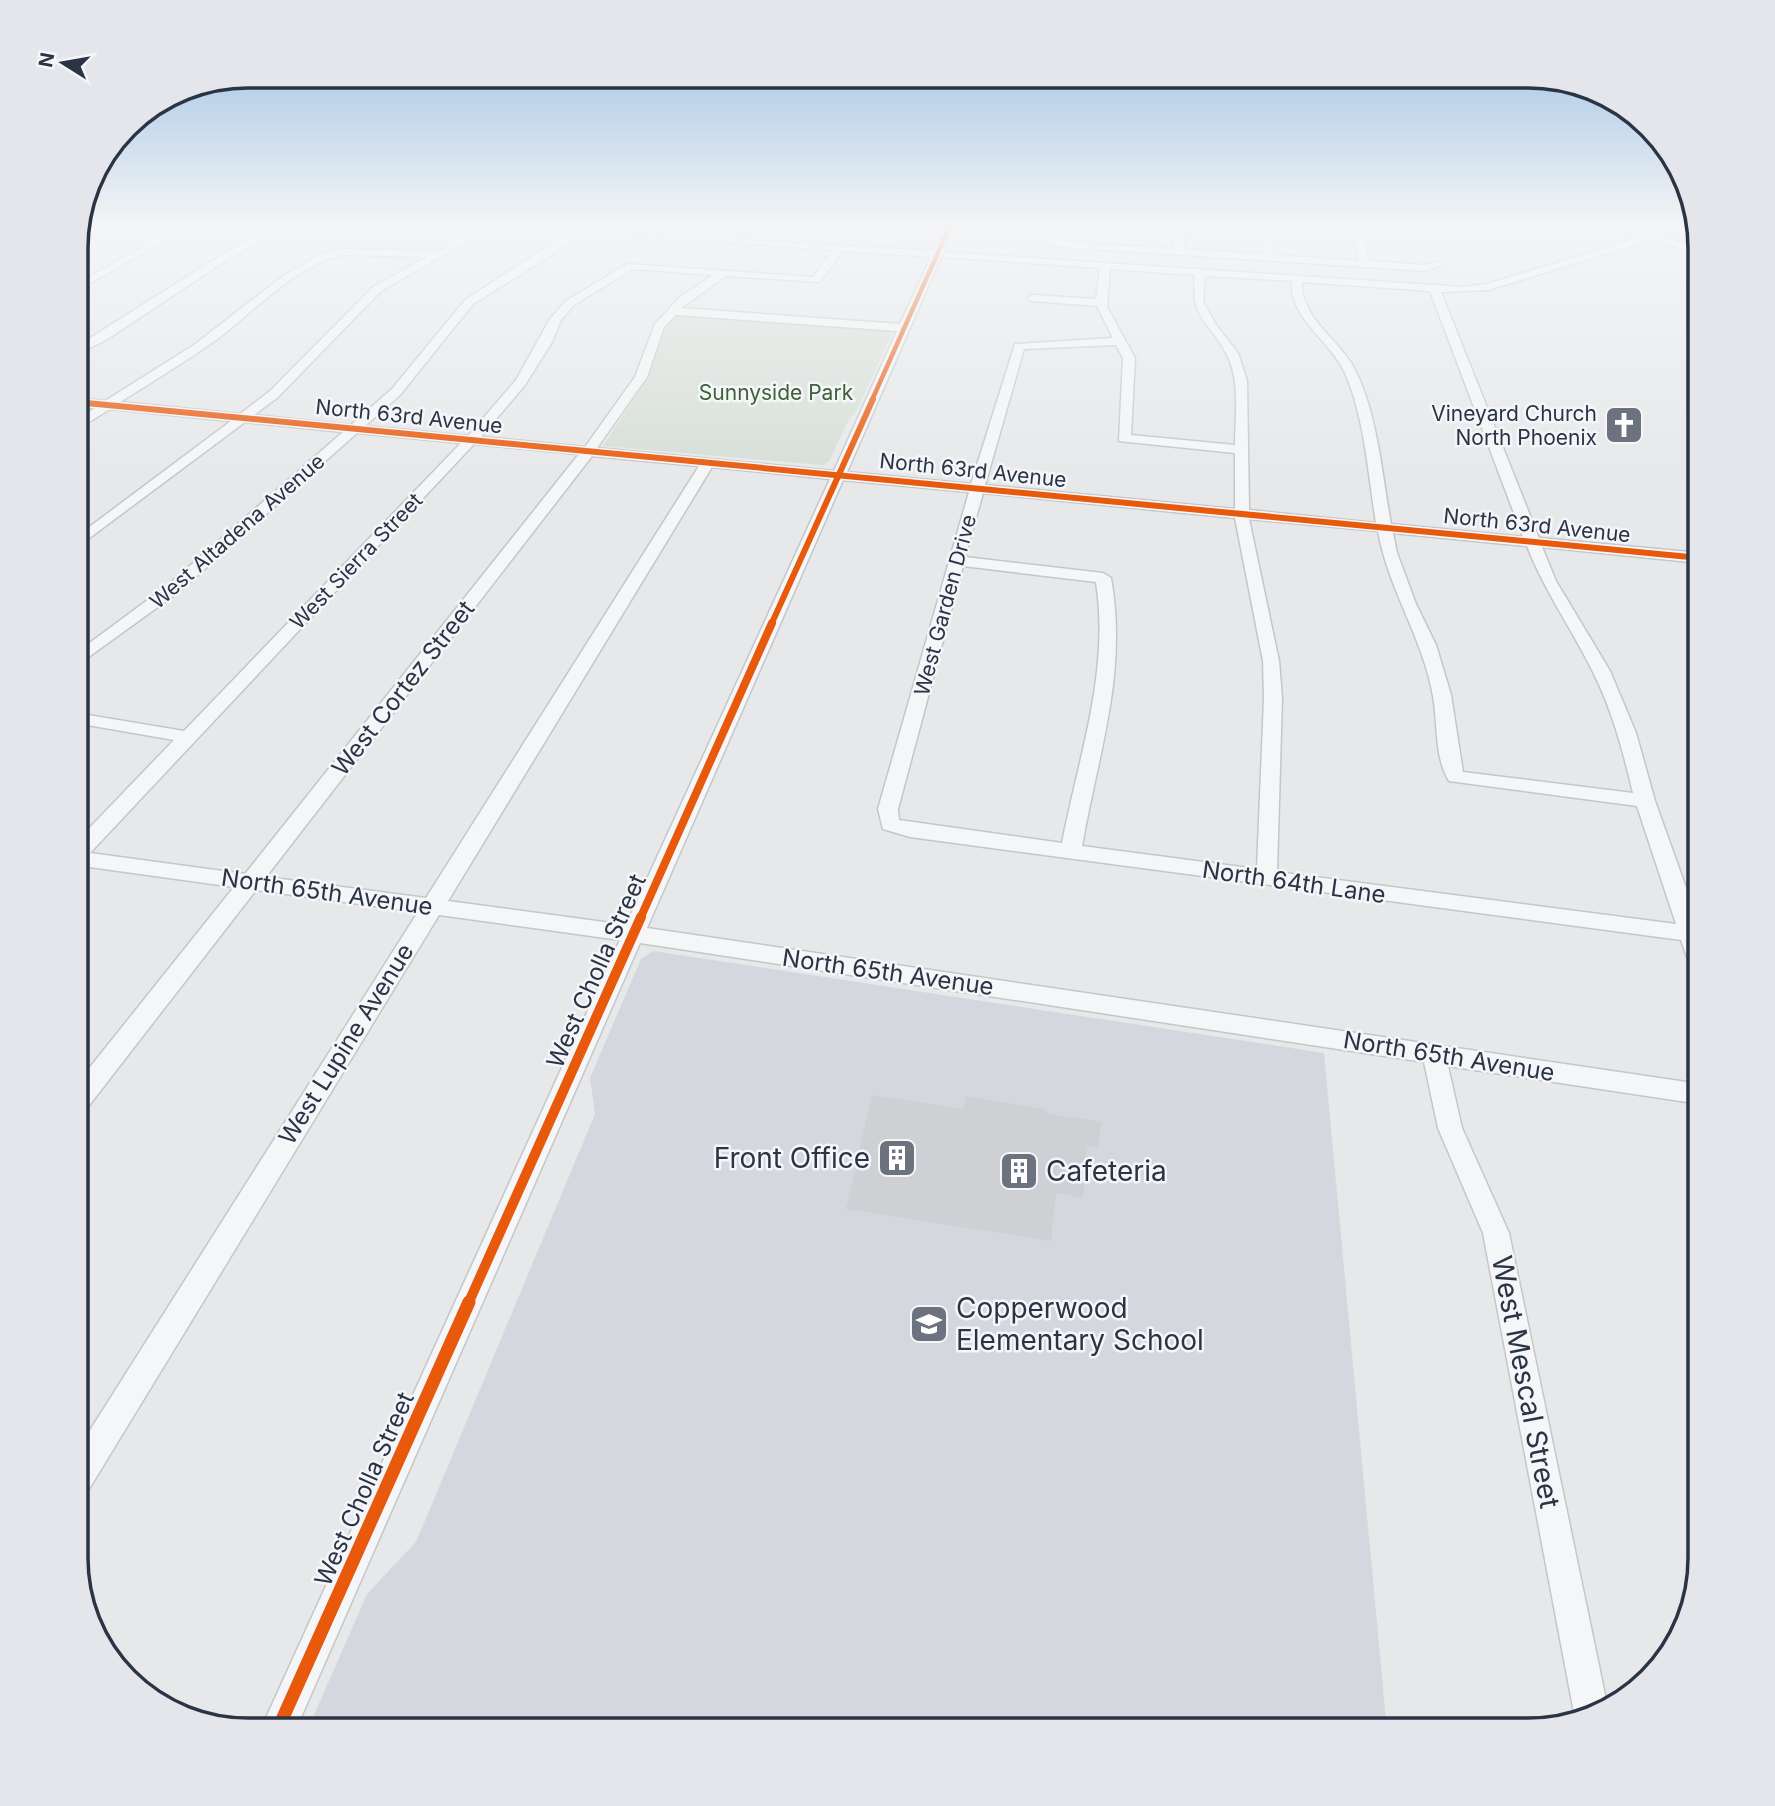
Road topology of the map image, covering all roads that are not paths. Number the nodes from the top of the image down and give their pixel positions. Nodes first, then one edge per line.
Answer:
1 (142, 312) edge
2 (243, 312) edge
3 (352, 312) edge
4 (459, 312) edge
5 (562, 312) edge
6 (670, 312) edge
7 (689, 312) edge
8 (911, 312) edge
9 (1106, 312) edge
10 (1204, 312) edge
11 (1305, 312) edge
12 (1443, 312) edge
13 (904, 328) junction
14 (1121, 341) junction
15 (88, 345) edge
16 (88, 403) edge
17 (107, 405) junction
18 (88, 418) edge
19 (243, 418) junction
20 (355, 429) junction
21 (471, 440) junction
22 (1241, 450) junction
23 (587, 451) junction
24 (708, 463) junction
25 (840, 475) junction
26 (977, 488) junction
27 (1242, 514) junction
28 (1384, 527) junction
29 (88, 535) edge
30 (1531, 542) junction
31 (1688, 557) edge
32 (957, 561) junction
33 (88, 652) edge
34 (88, 720) edge
35 (188, 737) junction
36 (1645, 802) junction
37 (890, 824) joint
38 (88, 843) edge
39 (1071, 851) junction
40 (88, 859) edge
41 (1266, 878) junction
42 (251, 882) junction
43 (431, 906) junction
44 (1688, 919) edge
45 (633, 934) junction
46 (1688, 934) edge
47 (1434, 1054) junction
48 (88, 1089) edge
49 (1688, 1092) edge
50 (88, 1462) edge
51 (1590, 1706) edge
52 (283, 1718) edge

1 - 15 street
2 - 17 street
3 - 19 street
4 - 20 street, West Altadena Avenue
5 - 21 street, West Sierra Street
6 - 23 street, West Cortez Street
7 - 13 street
8 - 13 street, West Cholla Street
9 - 14 street
10 - 22 street
11 - 28 street
12 - 30 street
13 - 25 street, West Cholla Street
14 - 22 street
14 - 26 street, West Garden Drive
16 - 17 street, North 63rd Avenue
17 - 18 street
17 - 19 street, North 63rd Avenue
19 - 20 street, North 63rd Avenue
19 - 29 street
20 - 21 street, North 63rd Avenue
20 - 33 street, West Altadena Avenue
21 - 23 street, North 63rd Avenue
21 - 35 street, West Sierra Street
22 - 27 street
23 - 24 street, North 63rd Avenue
23 - 42 street, West Cortez Street
24 - 25 street, North 63rd Avenue
24 - 43 street, West Lupine Avenue
25 - 26 street, North 63rd Avenue
25 - 45 street, West Cholla Street
26 - 27 street, North 63rd Avenue
26 - 32 street, West Garden Drive
27 - 28 street, North 63rd Avenue
27 - 41 street
28 - 30 street, North 63rd Avenue
28 - 36 street
30 - 31 street, North 63rd Avenue
30 - 36 street
32 - 37 street, West Garden Drive
32 - 39 street
34 - 35 street
35 - 38 street, West Sierra Street
36 - 44 street
37 - 39 street, North 64th Lane
39 - 41 street, North 64th Lane
40 - 42 street, North 65th Avenue
41 - 46 street, North 64th Lane
42 - 43 street, North 65th Avenue
42 - 48 street, West Cortez Street
43 - 45 street, North 65th Avenue
43 - 50 street, West Lupine Avenue
45 - 47 street, North 65th Avenue
45 - 52 street, West Cholla Street
47 - 49 street, North 65th Avenue
47 - 51 street, West Mescal Street

